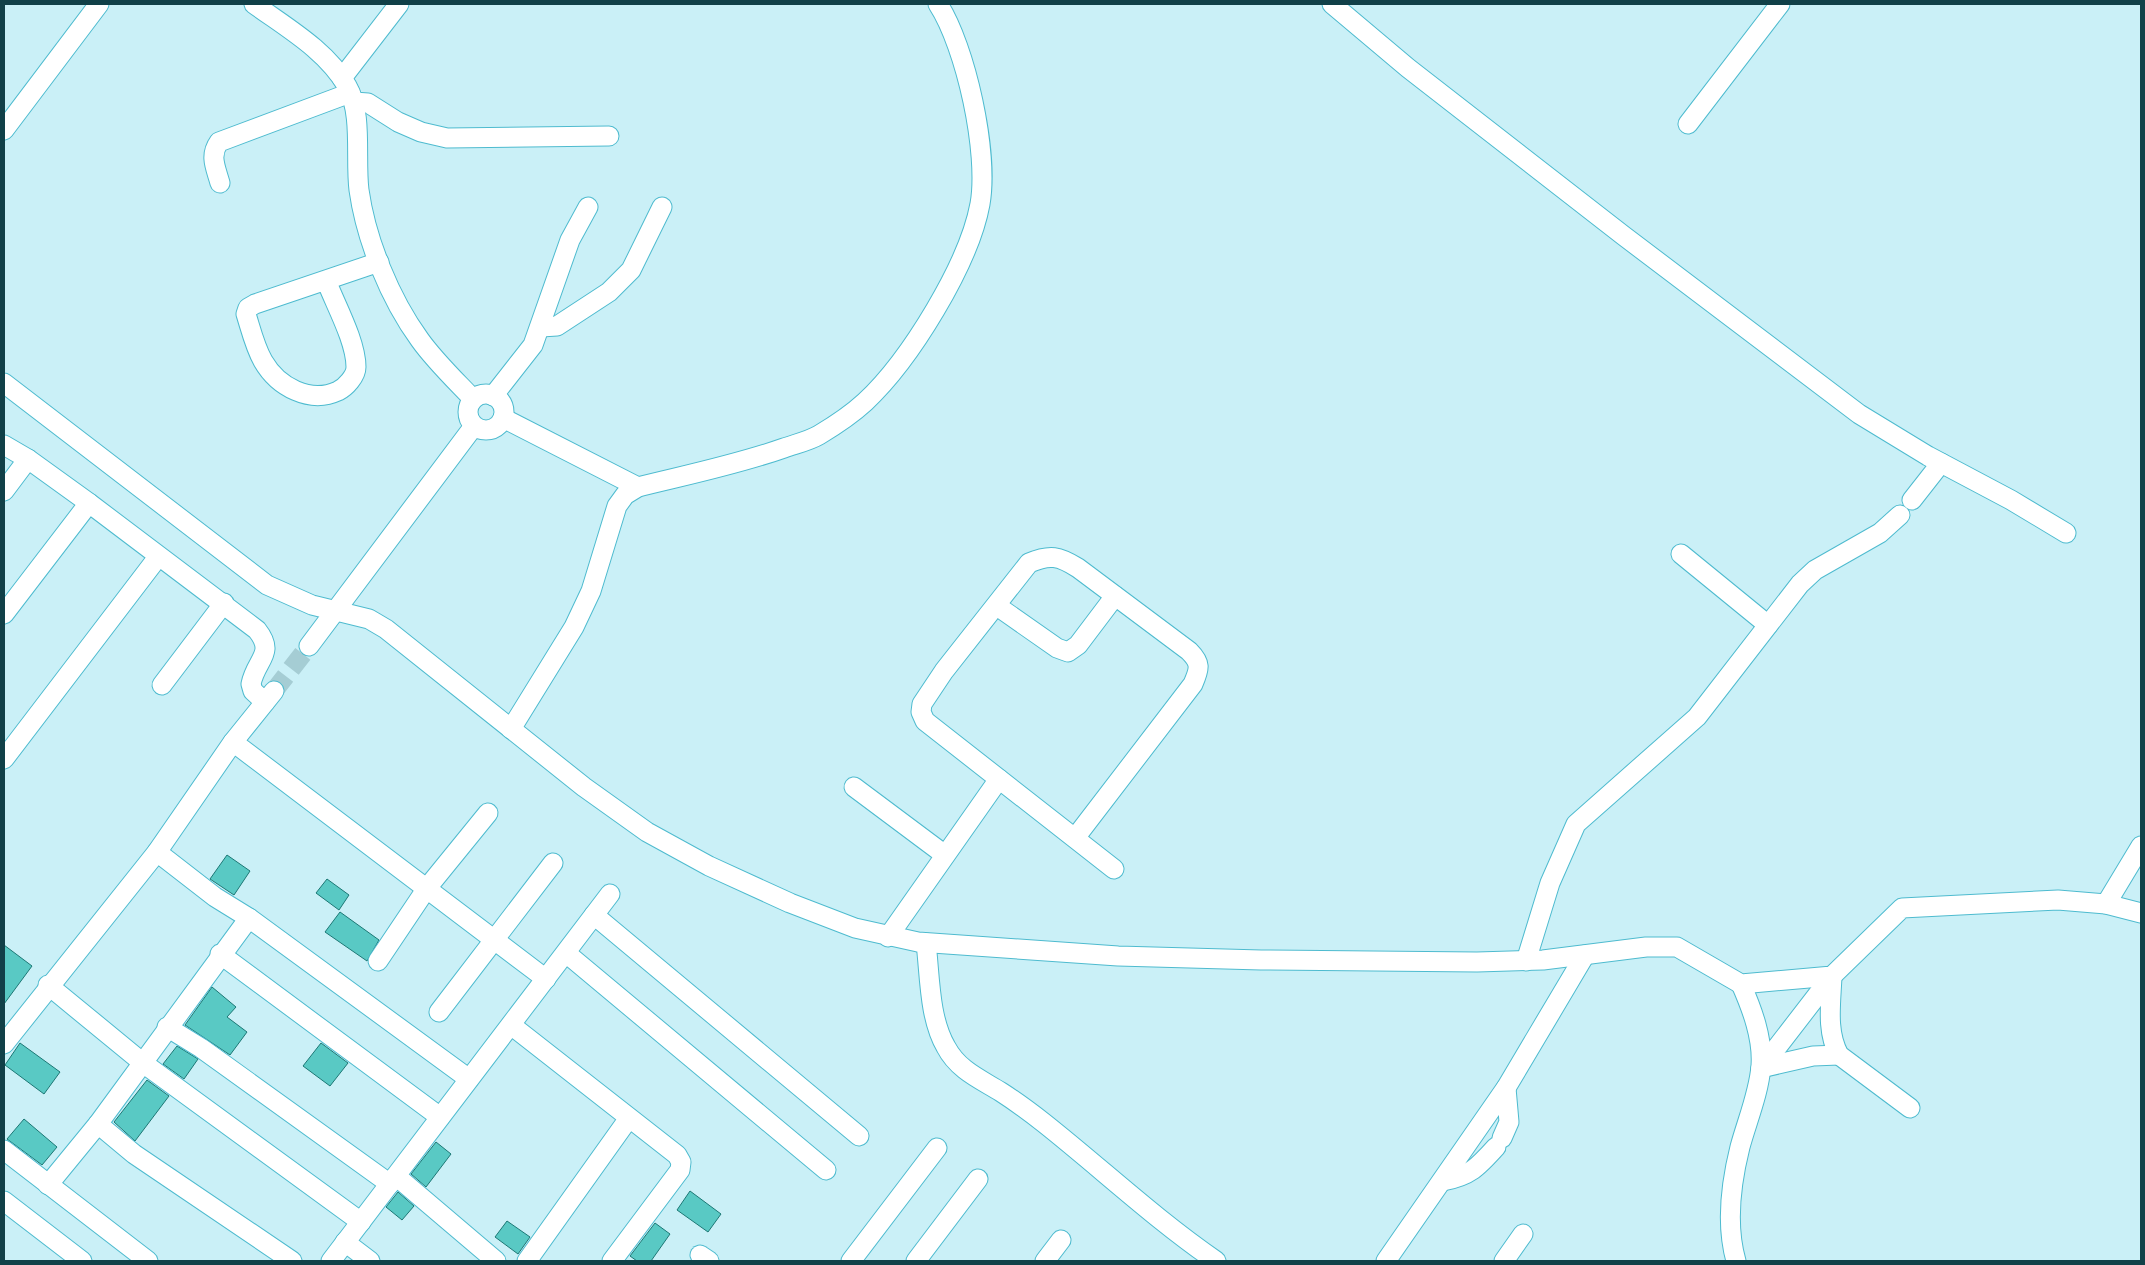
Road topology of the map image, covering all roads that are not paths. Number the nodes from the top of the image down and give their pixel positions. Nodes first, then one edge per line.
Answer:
1 (99, 4) edge
2 (254, 4) edge
3 (399, 4) edge
4 (938, 4) edge
5 (1332, 4) edge
6 (1780, 4) edge
7 (349, 91) junction
8 (1688, 124) dead end
9 (4, 130) edge
10 (609, 136) dead end
11 (220, 184) dead end
12 (588, 207) dead end
13 (662, 207) dead end
14 (379, 262) junction
15 (326, 280) junction
16 (541, 327) junction
17 (4, 383) edge
18 (494, 396) junction
19 (473, 399) junction
20 (503, 418) junction
21 (474, 426) junction
22 (4, 445) edge
23 (28, 459) junction
24 (1941, 463) junction
25 (638, 487) junction
26 (4, 492) edge
27 (1912, 500) dead end
28 (89, 503) junction
29 (1900, 515) dead end
30 (2066, 532) dead end
31 (1680, 554) dead end
32 (158, 557) junction
33 (1115, 596) junction
34 (224, 603) junction
35 (996, 606) junction
36 (337, 611) junction
37 (4, 614) edge
38 (1768, 625) junction
39 (309, 646) tunnel mouth
40 (162, 685) dead end
41 (512, 729) junction
42 (10, 737) edge
43 (234, 742) junction
44 (4, 759) edge
45 (999, 779) junction
46 (854, 787) dead end
47 (488, 813) dead end
48 (1075, 838) junction
49 (2141, 846) edge
50 (157, 852) junction
51 (945, 855) junction
52 (553, 863) dead end
53 (1114, 869) dead end
54 (427, 888) junction
55 (610, 894) dead end
56 (2106, 904) junction
57 (2141, 913) edge
58 (594, 915) junction
59 (249, 918) junction
60 (888, 937) junction
61 (494, 939) junction
62 (926, 943) junction
63 (566, 953) junction
64 (220, 954) junction
65 (1586, 955) junction
66 (378, 961) dead end
67 (1526, 961) junction
68 (1832, 976) junction
69 (546, 979) junction
70 (1741, 984) junction
71 (48, 985) junction
72 (439, 1012) dead end
73 (511, 1025) junction
74 (167, 1027) junction
75 (4, 1044) edge
76 (1839, 1056) junction
77 (143, 1062) junction
78 (1761, 1068) junction
79 (469, 1079) junction
80 (1506, 1088) junction
81 (1910, 1108) dead end
82 (440, 1117) junction
83 (629, 1118) junction
84 (98, 1124) junction
85 (860, 1136) dead end
86 (937, 1148) dead end
87 (4, 1150) edge
88 (826, 1170) dead end
89 (978, 1179) dead end
90 (393, 1180) junction
91 (1443, 1181) junction
92 (48, 1185) junction
93 (4, 1201) edge
94 (361, 1222) junction
95 (1523, 1234) dead end
96 (1061, 1240) dead end
97 (345, 1242) junction
98 (76, 1259) edge
99 (148, 1261) edge
100 (292, 1261) edge
101 (330, 1261) edge
102 (370, 1261) edge
103 (496, 1261) edge
104 (527, 1261) edge
105 (612, 1261) edge
106 (851, 1261) edge
107 (916, 1261) edge
108 (1045, 1261) edge
109 (1216, 1261) edge
110 (1386, 1261) edge
111 (1504, 1261) edge
112 (1736, 1261) edge

1 - 9 street
2 - 7 street
3 - 7 street
4 - 25 street
5 - 24 street
6 - 8 street
7 - 10 street
7 - 11 street
7 - 14 street
12 - 16 street
13 - 16 street
14 - 15 street
14 - 19 street
15 - 15 street
16 - 18 street
17 - 36 street
18 - 19 street
18 - 20 street
19 - 21 street
20 - 21 street
20 - 25 street
21 - 36 street
22 - 23 street
23 - 26 street
23 - 28 street
24 - 27 street
24 - 30 street
25 - 41 street
28 - 32 street
28 - 37 street
29 - 38 street
31 - 38 street
32 - 34 street
32 - 42 street
33 - 35 street
33 - 35 street
33 - 48 street
34 - 40 street
34 - 43 street
35 - 45 street
36 - 39 street
36 - 41 street
38 - 67 street
41 - 60 street
42 - 44 street
43 - 50 street
43 - 54 street
45 - 48 street
45 - 51 street
46 - 51 street
47 - 54 street
48 - 53 street
49 - 56 street
50 - 59 street
50 - 71 street
51 - 60 street
52 - 61 street
54 - 61 street
54 - 66 street
55 - 58 street
56 - 57 street
56 - 68 street
58 - 63 street
58 - 85 street
59 - 64 street
59 - 79 street
60 - 62 street
61 - 69 street
61 - 72 street
62 - 67 street
62 - 109 street
63 - 69 street
63 - 88 street
64 - 74 street
64 - 82 street
65 - 67 street
65 - 70 street
65 - 80 street
68 - 70 street
68 - 76 street
68 - 78 street
69 - 73 street
70 - 78 street
71 - 75 street
71 - 77 street
73 - 79 street
73 - 83 street
74 - 77 street
74 - 90 street
76 - 78 street
76 - 81 street
77 - 84 street
77 - 94 street
78 - 112 street
79 - 82 street
80 - 91 street
80 - 91 street
82 - 90 street
83 - 104 street
83 - 105 street
84 - 92 street
84 - 100 street
86 - 106 street
87 - 92 street
89 - 107 street
90 - 94 street
90 - 103 street
91 - 110 street
92 - 99 street
93 - 98 street
94 - 97 street
95 - 111 street
96 - 108 street
97 - 101 street
97 - 102 street

